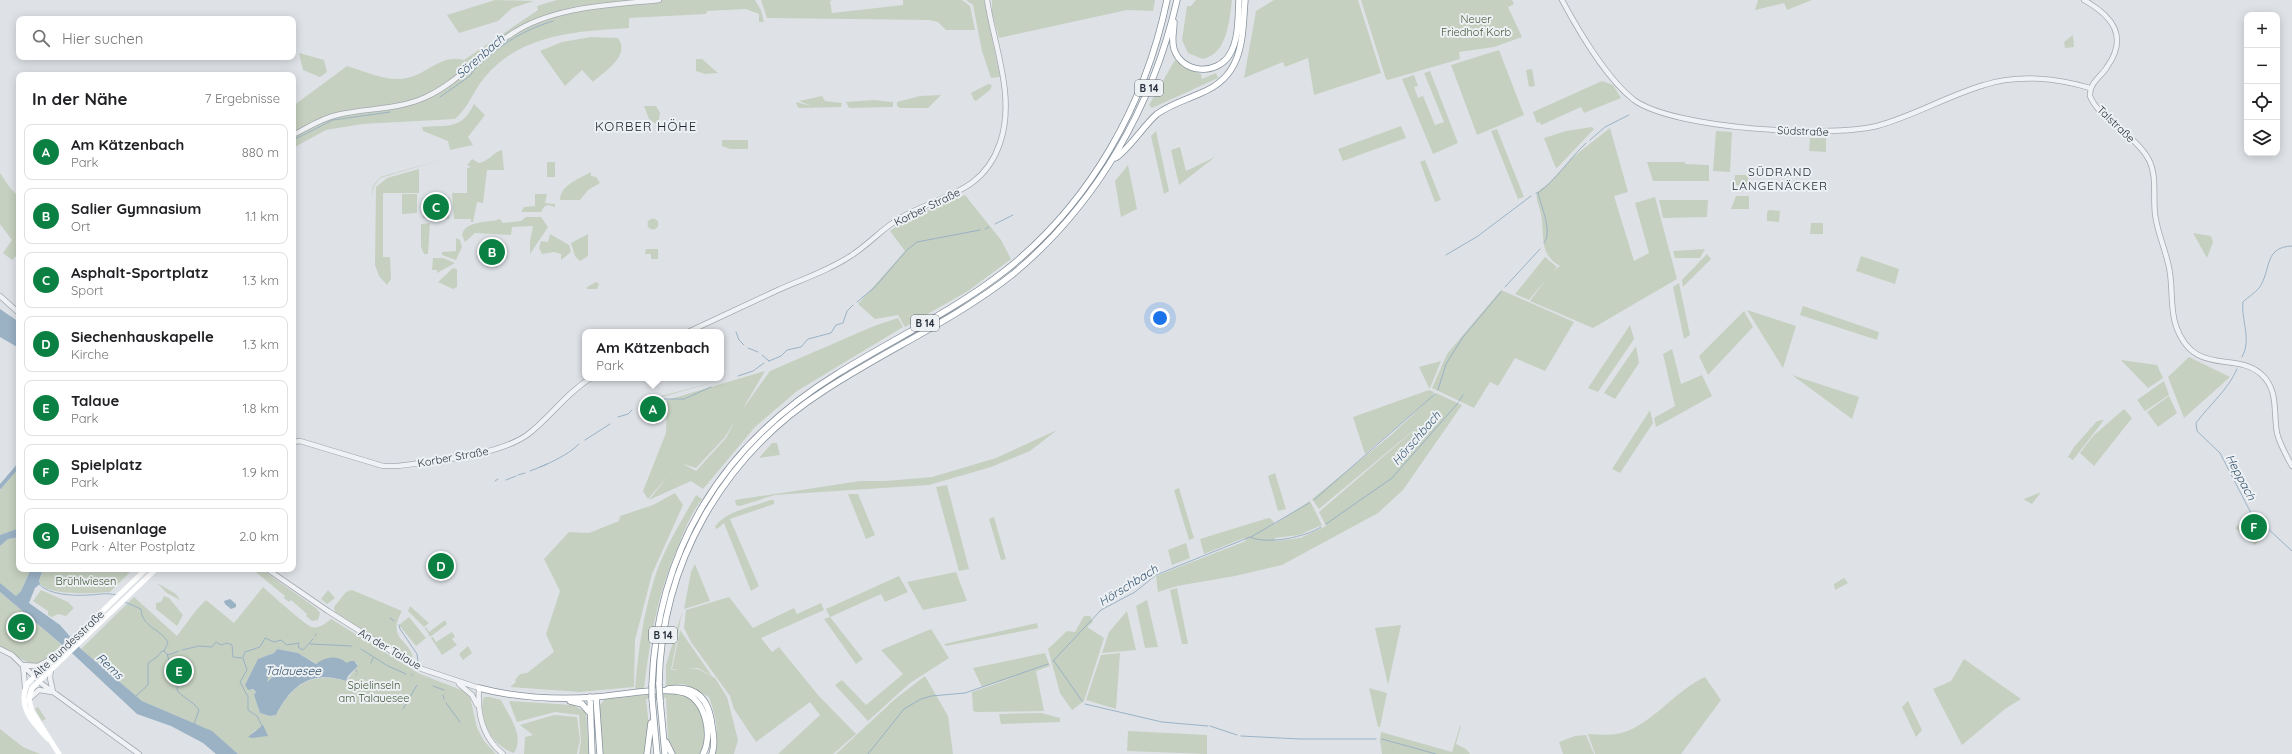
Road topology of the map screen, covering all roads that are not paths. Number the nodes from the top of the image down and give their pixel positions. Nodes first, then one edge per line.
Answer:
1 (660, 0) edge
2 (988, 0) edge
3 (1167, 0) edge
4 (1177, 0) edge
5 (1239, 0) edge
6 (1245, 0) edge
7 (1562, 0) edge
8 (2084, 0) edge
9 (1174, 14) junction
10 (2090, 88) junction
11 (296, 134) edge
12 (1114, 158) junction
13 (0, 296) edge
14 (16, 310) edge
15 (694, 329) edge
16 (587, 381) edge
17 (296, 442) edge
18 (2292, 466) edge
19 (143, 572) edge
20 (153, 572) edge
21 (271, 572) edge
22 (0, 649) edge
23 (53, 658) junction
24 (23, 665) junction
25 (51, 669) junction
26 (34, 676) junction
27 (39, 680) junction
28 (455, 681) junction
29 (479, 688) junction
30 (25, 689) junction
31 (656, 691) junction
32 (53, 692) junction
33 (593, 697) junction
34 (560, 698) junction
35 (30, 699) junction
36 (477, 704) junction
37 (652, 706) junction
38 (590, 712) junction
39 (661, 723) junction
40 (55, 748) junction
41 (59, 754) edge
42 (139, 754) edge
43 (503, 754) edge
44 (592, 754) edge
45 (600, 754) edge
46 (647, 754) edge
47 (657, 754) edge
48 (665, 754) edge
49 (672, 754) edge
50 (703, 754) edge
51 (712, 754) edge

1 - 11 street
2 - 15 street, Korber Straße
3 - 37 highway, B 14, bridge
4 - 9 highway, B 14
5 - 9 highway
6 - 12 highway
7 - 10 street, Südstraße
8 - 10 street
9 - 12 highway, B 14
10 - 18 street, Talstraße
12 - 39 highway, B 14, bridge
13 - 14 street
16 - 17 street, Korber Straße
19 - 23 main road, Alte Bundesstraße
20 - 25 main road, Alte Bundesstraße
21 - 28 street, An der Talaue
22 - 24 street
23 - 24 street
23 - 26 main road, Alte Bundesstraße
24 - 26 street
24 - 30 street
25 - 27 main road, Alte Bundesstraße
25 - 32 street
26 - 27 street
26 - 30 main road, Alte Bundesstraße
27 - 32 street
27 - 35 main road, Alte Bundesstraße
28 - 29 street, An der Talaue
28 - 36 street
29 - 34 highway
29 - 36 street
30 - 40 main road, Alte Bundesstraße
31 - 33 highway
31 - 50 highway
31 - 51 highway
32 - 35 street
32 - 42 street
33 - 34 highway
33 - 38 highway
33 - 45 highway
34 - 38 highway
35 - 40 main road, Alte Bundesstraße
36 - 43 street
37 - 46 highway
37 - 47 highway, B 14
38 - 44 highway
39 - 48 highway, B 14
39 - 49 highway
40 - 41 main road, Alte Bundesstraße

